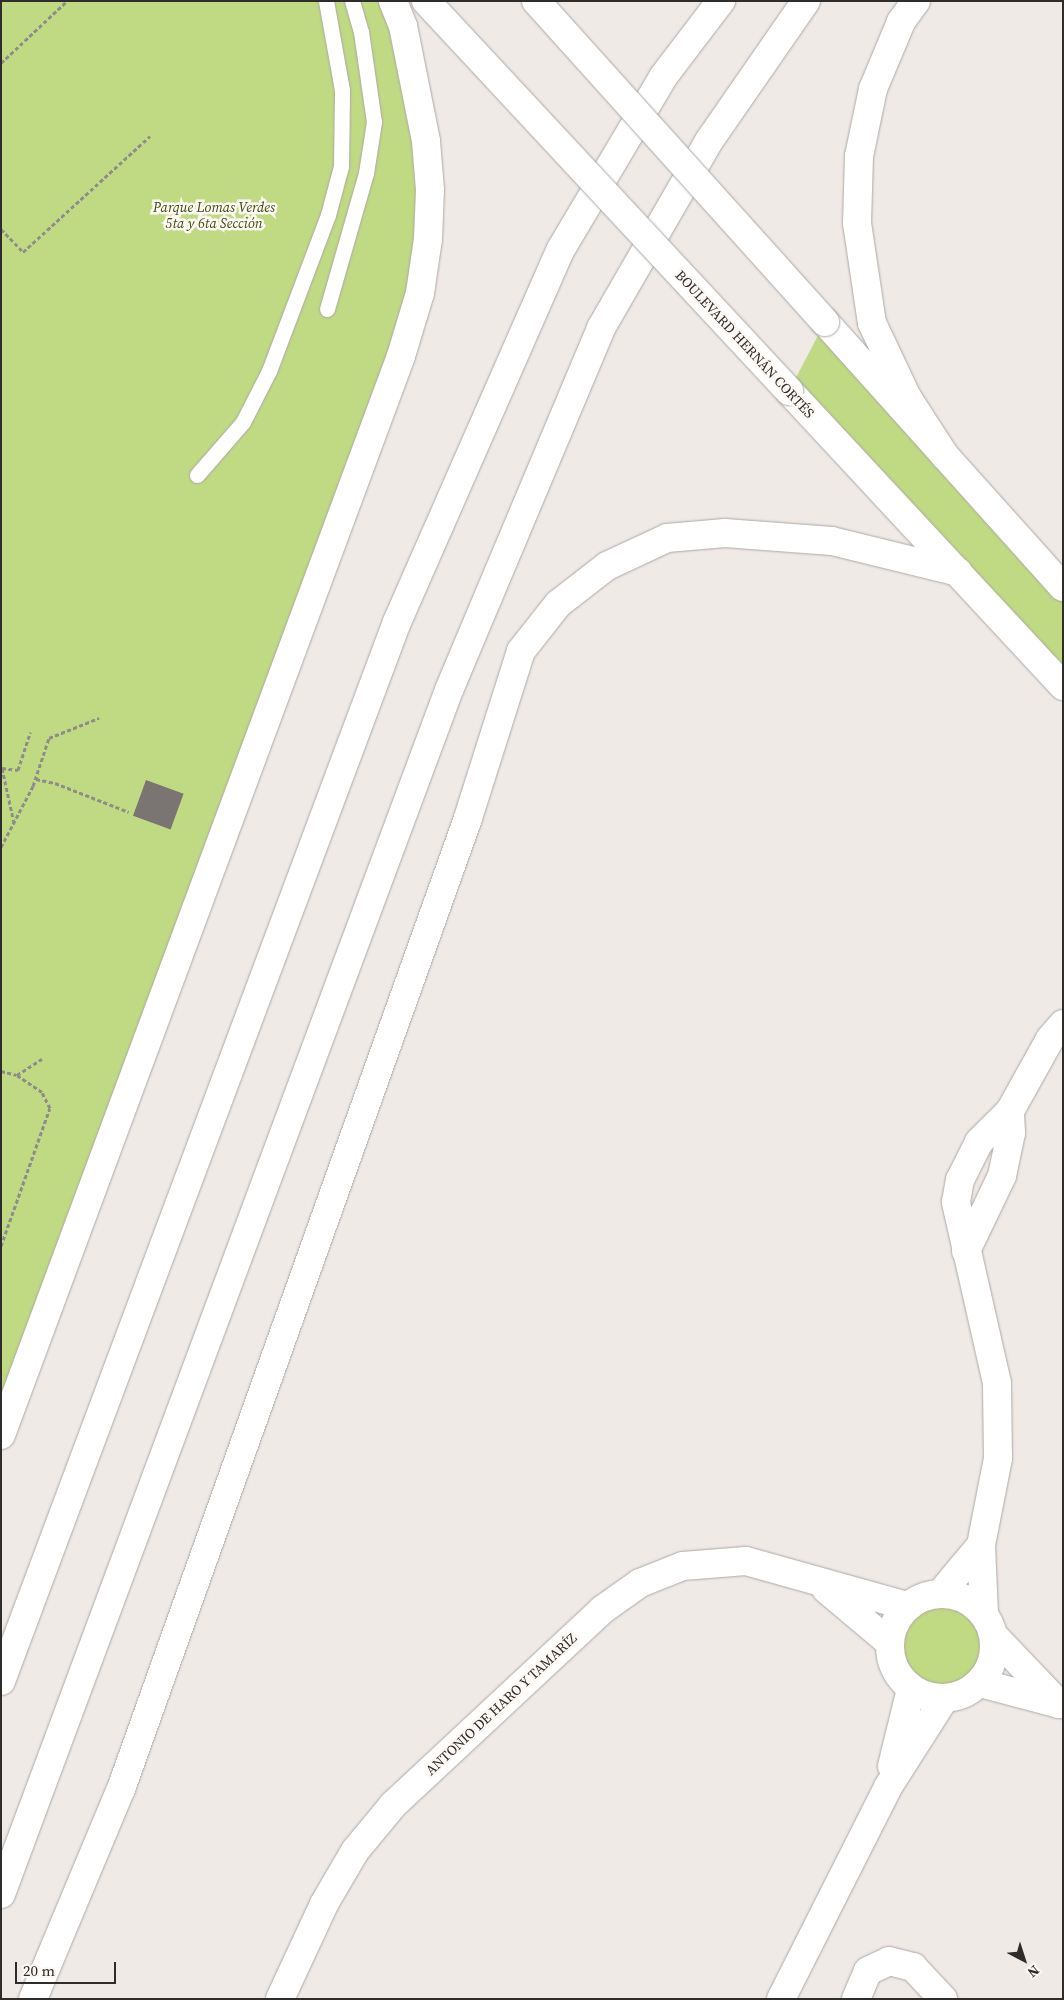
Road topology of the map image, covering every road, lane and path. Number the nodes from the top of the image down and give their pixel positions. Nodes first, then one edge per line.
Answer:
1 (67, 1) edge
2 (326, 1) edge
3 (352, 1) edge
4 (393, 1) edge
5 (426, 1) edge
6 (536, 1) edge
7 (721, 1) edge
8 (806, 1) edge
9 (916, 1) edge
10 (1, 63) edge
11 (150, 136) dead end
12 (328, 216) junction
13 (354, 223) junction
14 (1, 229) edge
15 (327, 309) dead end
16 (945, 456) junction
17 (196, 475) dead end
18 (958, 572) junction
19 (1063, 587) edge
20 (1063, 686) edge
21 (99, 718) dead end
22 (30, 732) dead end
23 (36, 779) junction
24 (130, 812) dead end
25 (14, 823) junction
26 (1, 847) edge
27 (1063, 1024) edge
28 (42, 1059) dead end
29 (1, 1071) edge
30 (17, 1075) junction
31 (1010, 1111) junction
32 (1, 1246) edge
33 (966, 1251) junction
34 (1, 1435) edge
35 (981, 1545) junction
36 (821, 1584) junction
37 (941, 1593) junction
38 (908, 1606) junction
39 (989, 1625) junction
40 (889, 1642) junction
41 (1, 1681) edge
42 (980, 1683) junction
43 (910, 1689) junction
44 (944, 1699) junction
45 (1061, 1704) edge
46 (888, 1787) junction
47 (1, 1894) edge
48 (33, 1999) edge
49 (280, 1999) edge
50 (781, 1999) edge
51 (856, 1999) edge
52 (943, 1999) edge

1 - 10 path
2 - 12 lane
3 - 13 lane
4 - 34 main road
5 - 18 main road, BOULEVARD HERNÁN CORTÉS, bridge
6 - 16 main road, bridge
7 - 41 main road
8 - 47 main road
9 - 16 main road
11 - 14 path
12 - 13 lane
12 - 17 lane
13 - 15 lane
16 - 19 main road
18 - 20 main road, BOULEVARD HERNÁN CORTÉS
18 - 48 main road
21 - 23 path
22 - 25 path
23 - 24 path
23 - 25 path
25 - 26 path
27 - 31 main road
28 - 30 path
29 - 30 path
30 - 32 path
31 - 33 main road
31 - 33 main road
33 - 35 main road
35 - 37 main road
35 - 39 main road
36 - 38 main road, ANTONIO DE HARO Y TAMARÍZ
36 - 40 main road, ANTONIO DE HARO Y TAMARÍZ
36 - 49 main road, ANTONIO DE HARO Y TAMARÍZ
37 - 38 main road
37 - 39 main road
38 - 40 main road
39 - 42 main road
39 - 45 main road
40 - 43 main road
42 - 44 main road
42 - 45 main road
43 - 44 main road
43 - 46 main road
44 - 46 main road
46 - 50 main road
51 - 52 main road

